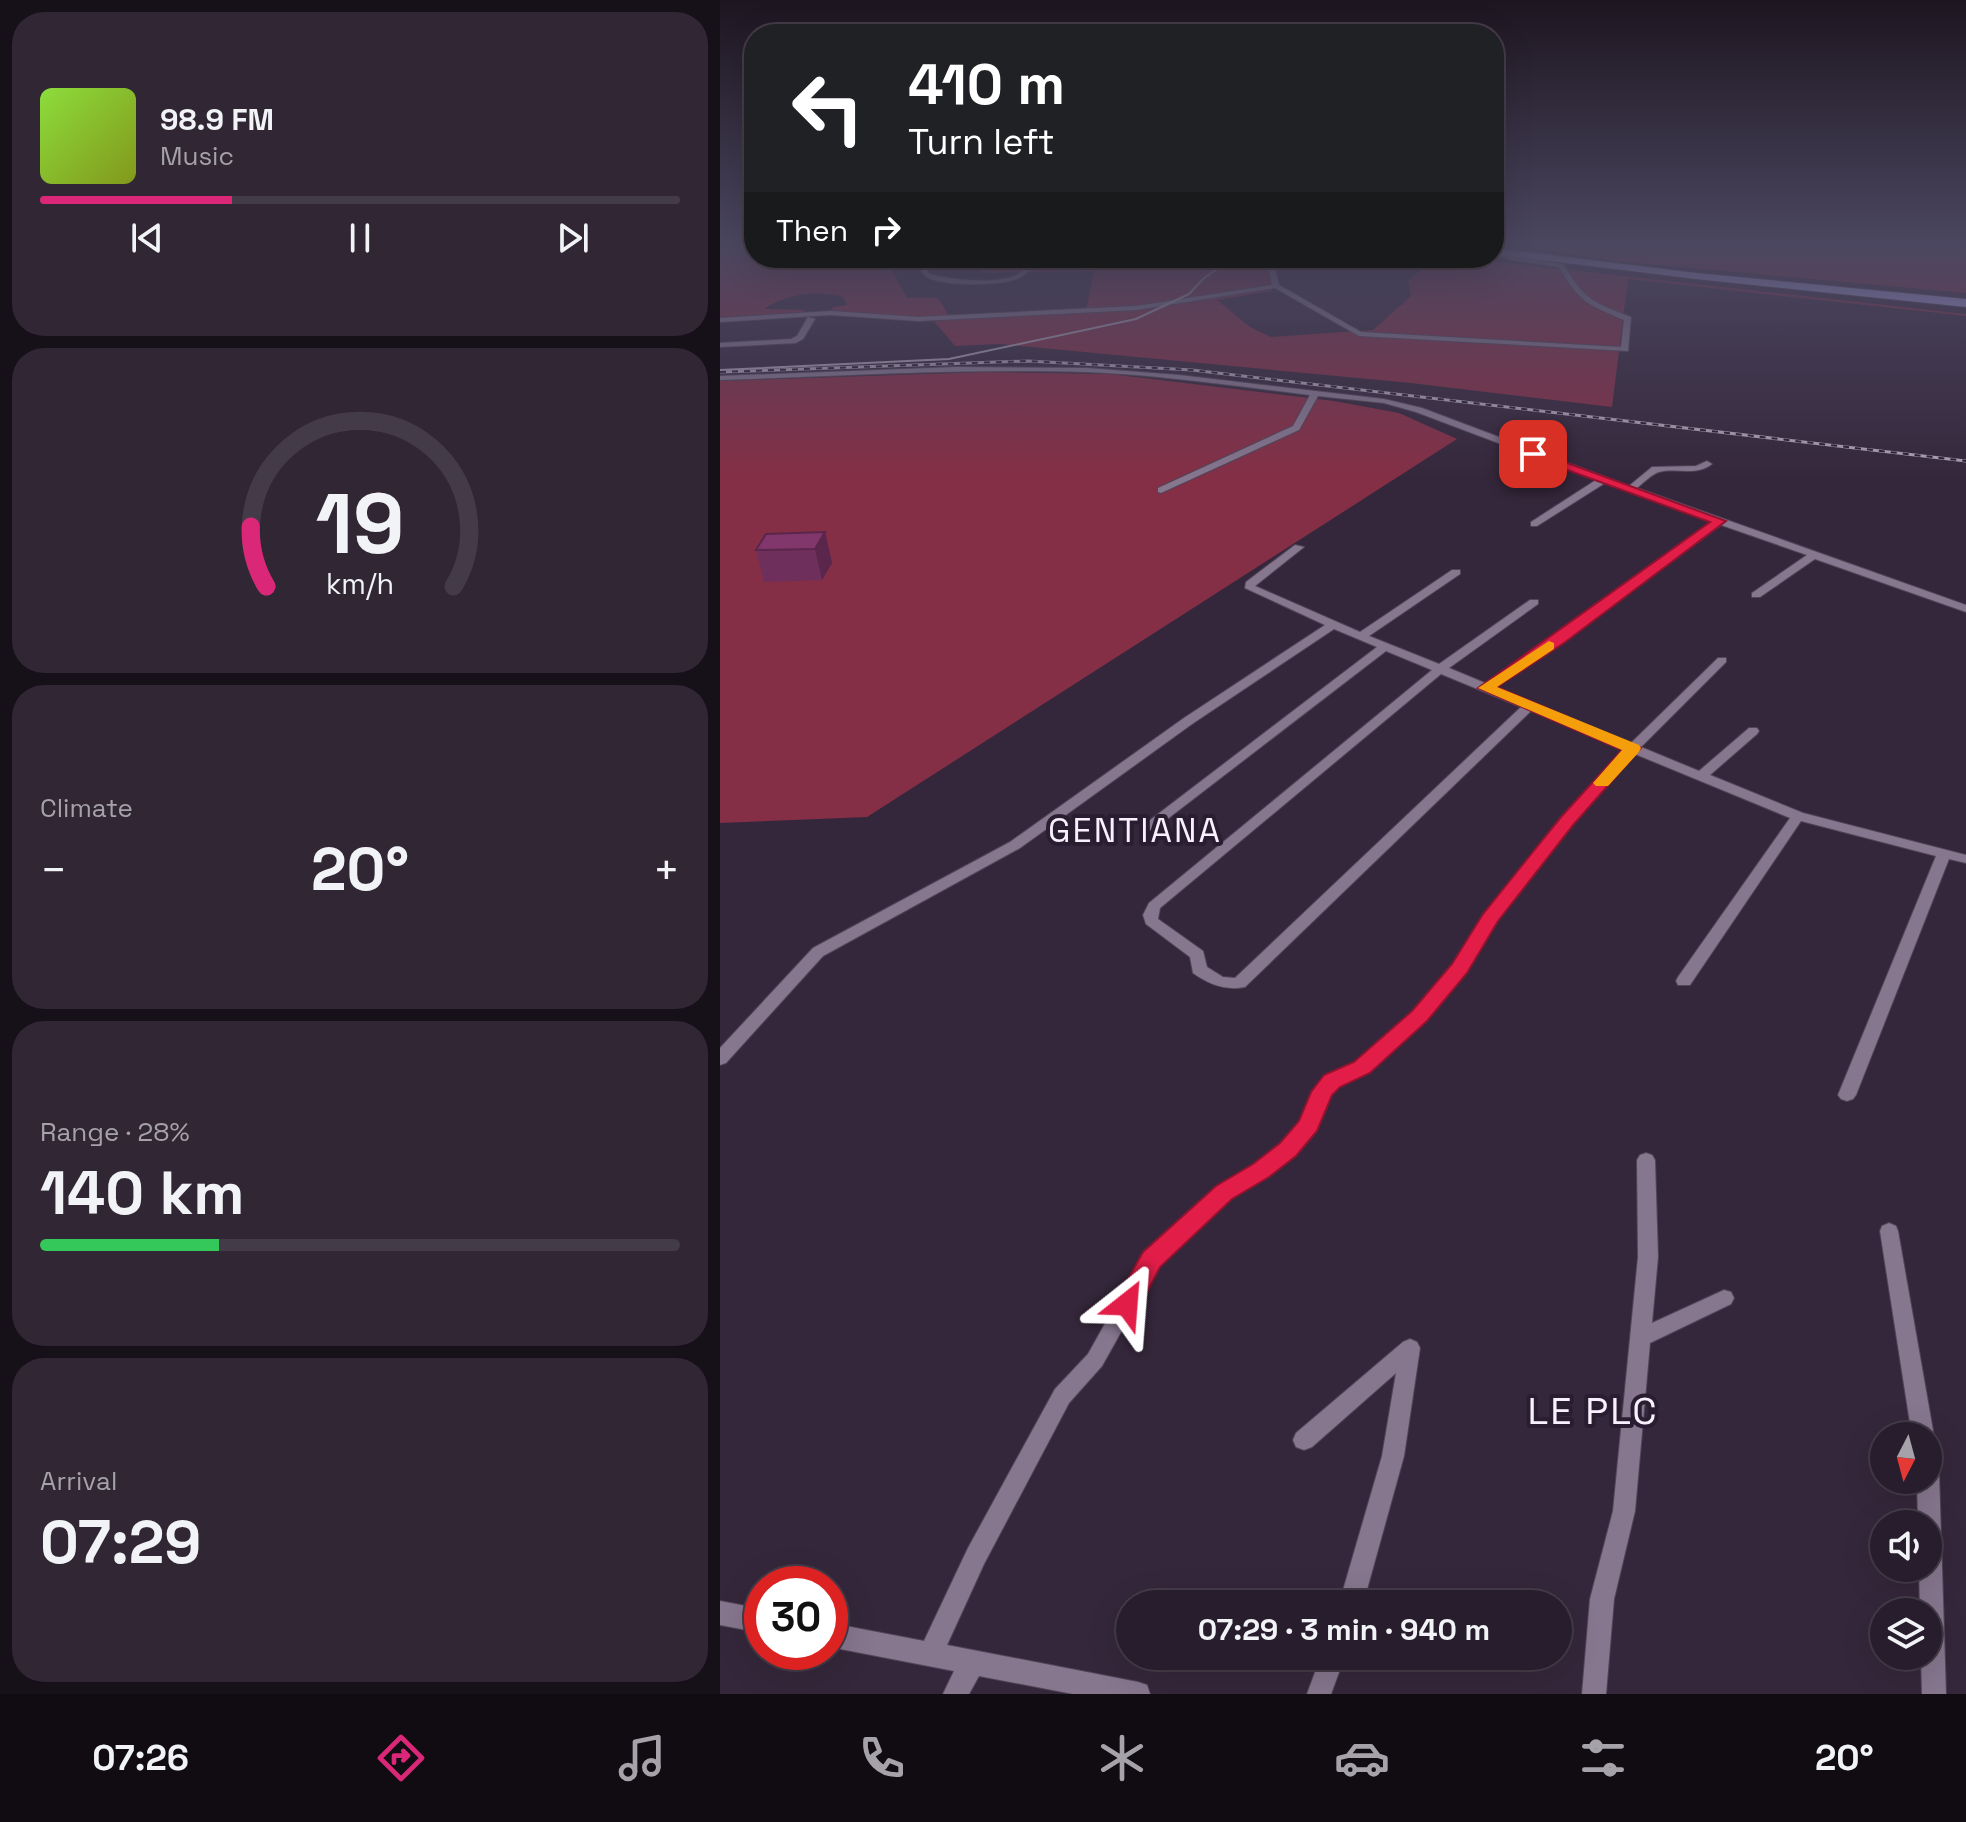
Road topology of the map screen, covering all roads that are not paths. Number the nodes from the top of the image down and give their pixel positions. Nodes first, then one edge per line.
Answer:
1 (810, 321) edge
2 (1337, 321) edge
3 (1628, 321) edge
4 (720, 345) edge
5 (720, 378) edge
6 (1316, 392) junction
7 (1707, 464) dead end
8 (1603, 480) junction
9 (1631, 489) junction
10 (1161, 490) dead end
11 (1720, 521) junction
12 (1534, 524) dead end
13 (1299, 547) dead end
14 (1814, 555) junction
15 (1456, 572) dead end
16 (1756, 595) dead end
17 (1534, 602) dead end
18 (1966, 609) edge
19 (1333, 625) junction
20 (1361, 636) junction
21 (1385, 646) junction
22 (1722, 660) dead end
23 (1440, 669) junction
24 (1486, 688) junction
25 (1529, 706) junction
26 (1753, 731) dead end
27 (1633, 748) junction
28 (1701, 776) junction
29 (1798, 816) junction
30 (1148, 827) dead end
31 (1944, 854) junction
32 (1966, 859) edge
33 (1684, 981) dead end
34 (720, 1059) edge
35 (1847, 1095) dead end
36 (1646, 1160) dead end
37 (1889, 1231) dead end
38 (1724, 1298) dead end
39 (1640, 1338) junction
40 (1921, 1422) edge
41 (1304, 1440) dead end
42 (1929, 1494) edge
43 (1355, 1590) edge
44 (720, 1613) edge
45 (744, 1618) edge
46 (848, 1639) edge
47 (930, 1655) junction
48 (973, 1663) junction
49 (1328, 1670) edge
50 (955, 1694) edge
51 (1138, 1694) edge
52 (1319, 1694) edge
53 (1594, 1694) edge
54 (1934, 1694) edge

1 - 4 street
2 - 3 street
5 - 6 street
6 - 8 street
6 - 10 street
7 - 9 street
8 - 9 street
8 - 12 street
9 - 11 street
11 - 14 street
11 - 24 street
13 - 19 street
14 - 16 street
14 - 18 street
15 - 20 street
17 - 23 street
19 - 20 street
19 - 34 street
20 - 21 street
21 - 23 street
21 - 30 street
22 - 27 street
23 - 24 street
23 - 25 street
24 - 25 street
25 - 27 street
26 - 28 street
27 - 28 street
27 - 47 street
28 - 29 street
29 - 31 street
29 - 33 street
31 - 32 street
31 - 35 street
36 - 39 street
37 - 40 street
38 - 39 street
39 - 53 street
41 - 43 street
42 - 54 street
44 - 45 street
46 - 47 street
47 - 48 street
48 - 50 street
48 - 51 street
49 - 52 street

